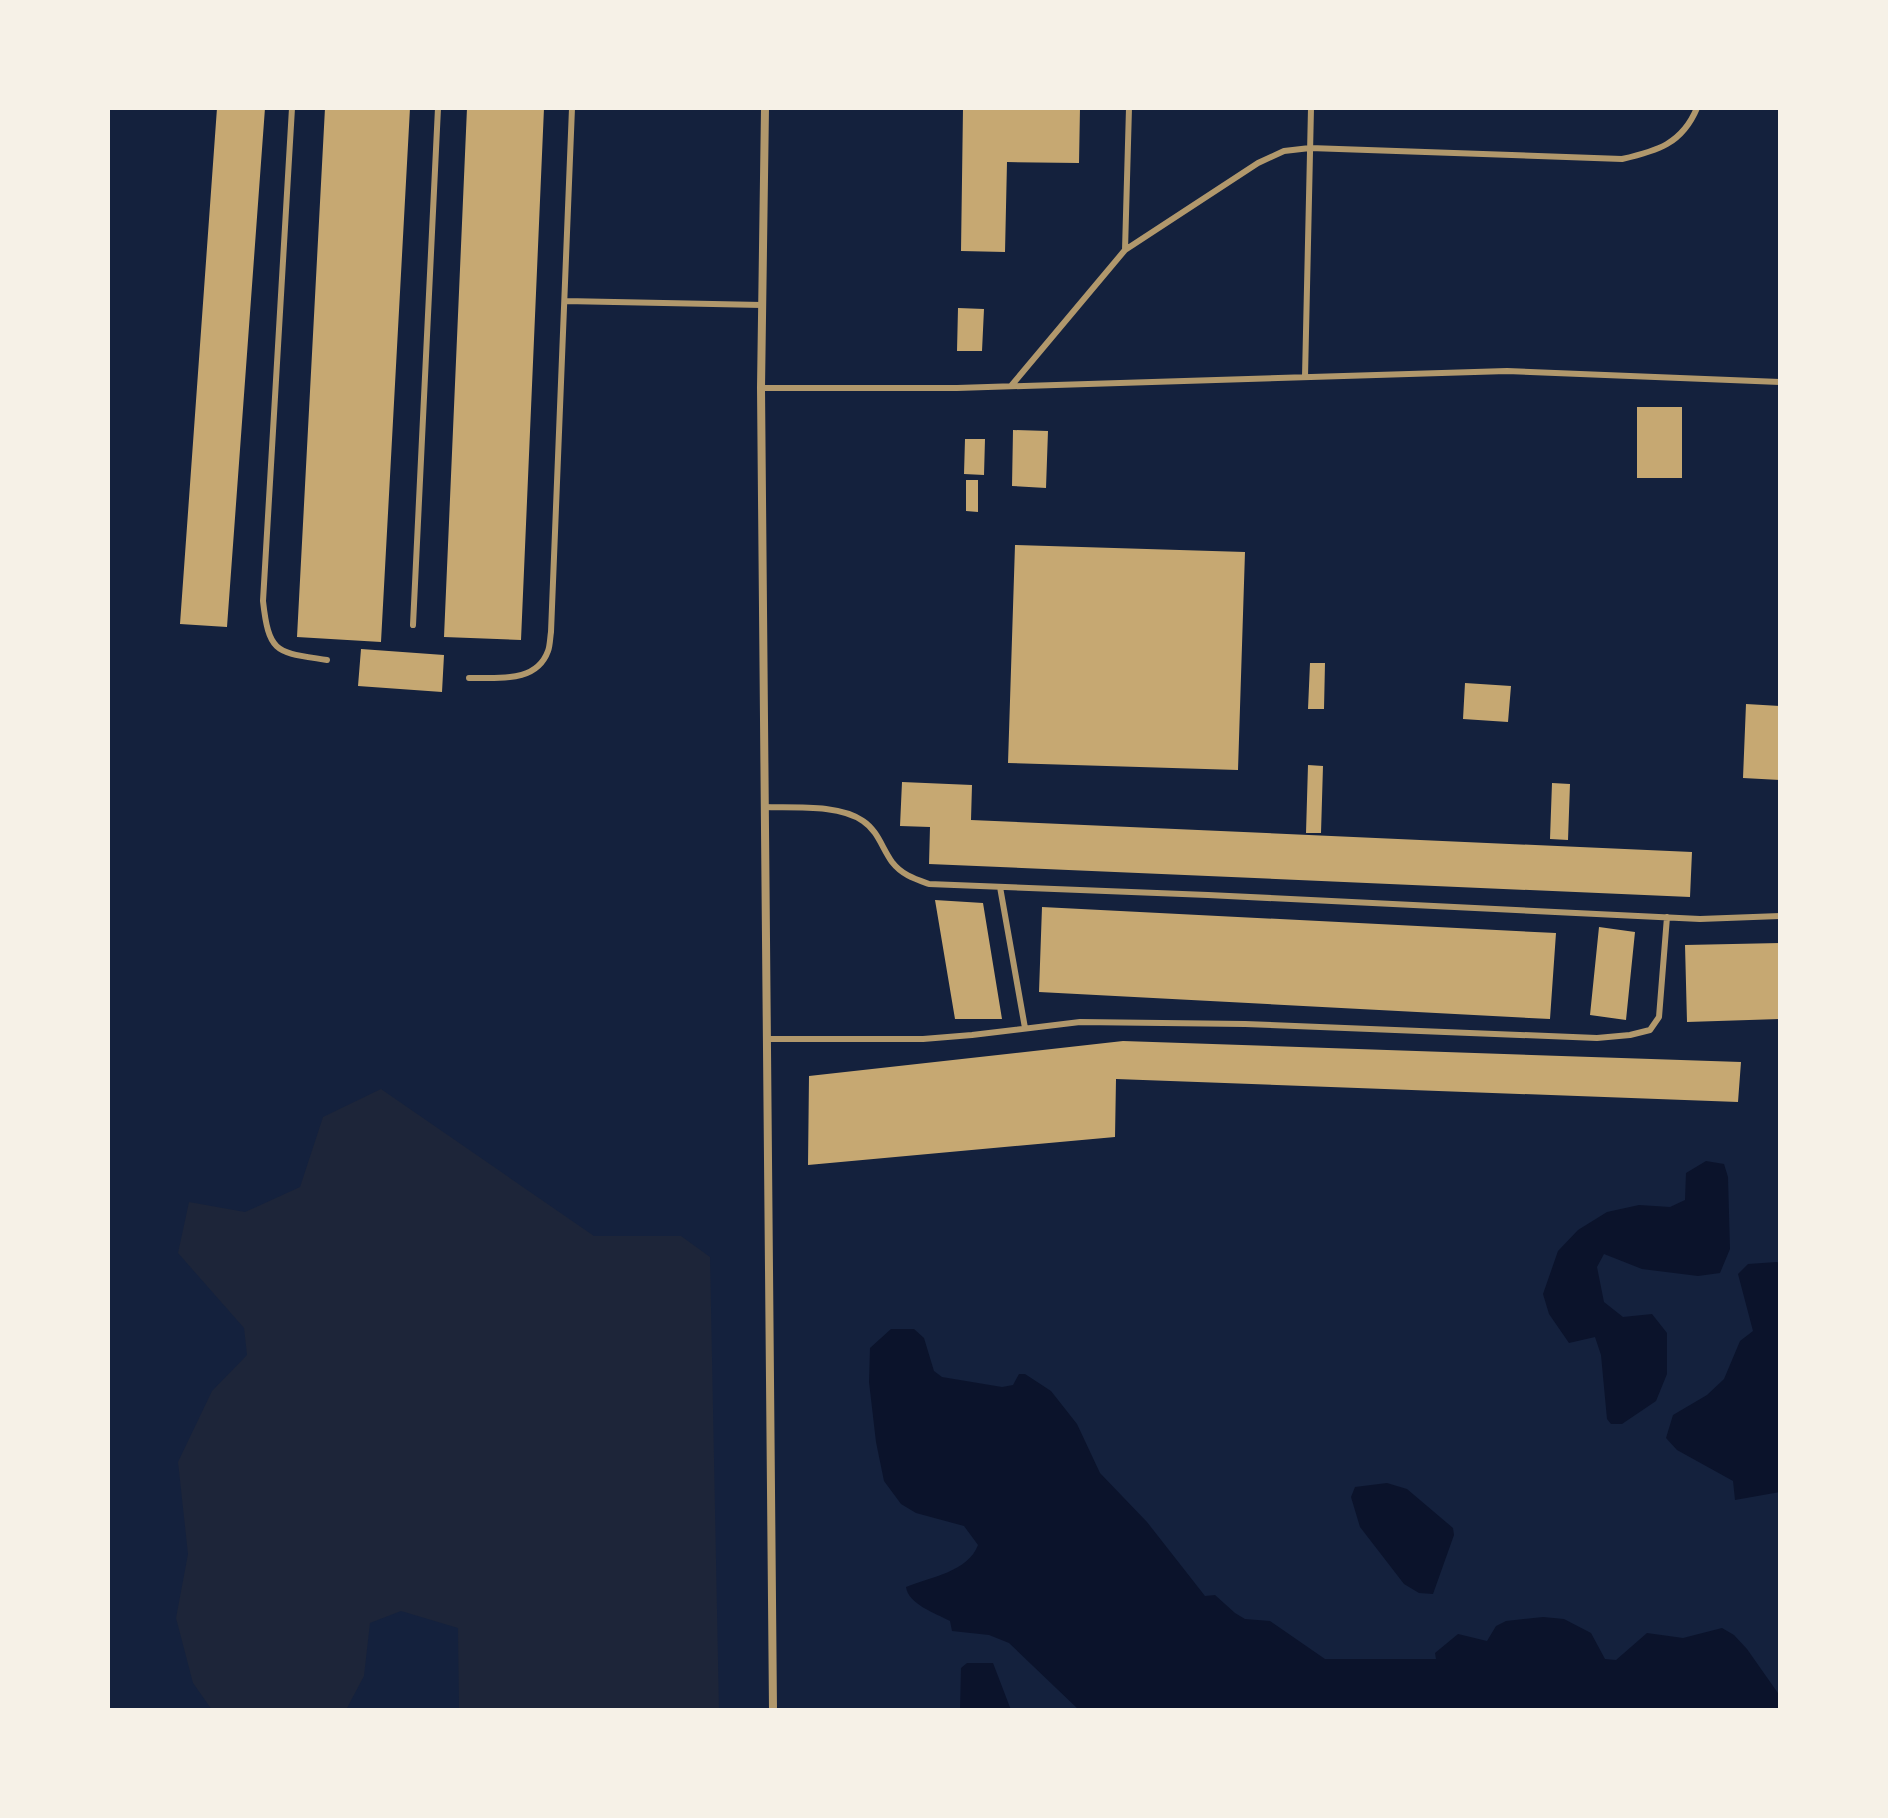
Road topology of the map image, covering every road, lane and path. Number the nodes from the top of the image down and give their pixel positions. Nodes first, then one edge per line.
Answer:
1 (292, 108) edge
2 (438, 108) edge
3 (572, 108) edge
4 (765, 108) edge
5 (1129, 108) edge
6 (1311, 108) edge
7 (1697, 108) edge
8 (1310, 148) junction
9 (1125, 250) junction
10 (565, 301) junction
11 (762, 305) junction
12 (1305, 377) junction
13 (1780, 382) edge
14 (1011, 386) junction
15 (761, 388) junction
16 (413, 625) dead end
17 (327, 660) dead end
18 (469, 678) dead end
19 (764, 807) junction
20 (1000, 887) junction
21 (1780, 916) edge
22 (1667, 917) junction
23 (1025, 1028) junction
24 (766, 1039) junction
25 (773, 1710) edge

1 - 17 lane
2 - 16 lane
3 - 10 lane
4 - 11 street
5 - 9 lane
6 - 8 lane
7 - 8 lane
8 - 9 lane
8 - 12 lane
9 - 14 lane
10 - 11 lane
10 - 18 lane
11 - 15 street
12 - 13 lane
12 - 14 lane
14 - 15 lane
15 - 19 street
19 - 20 lane
19 - 24 street
20 - 22 lane
20 - 23 lane
21 - 22 lane
22 - 23 lane
23 - 24 lane
24 - 25 street

